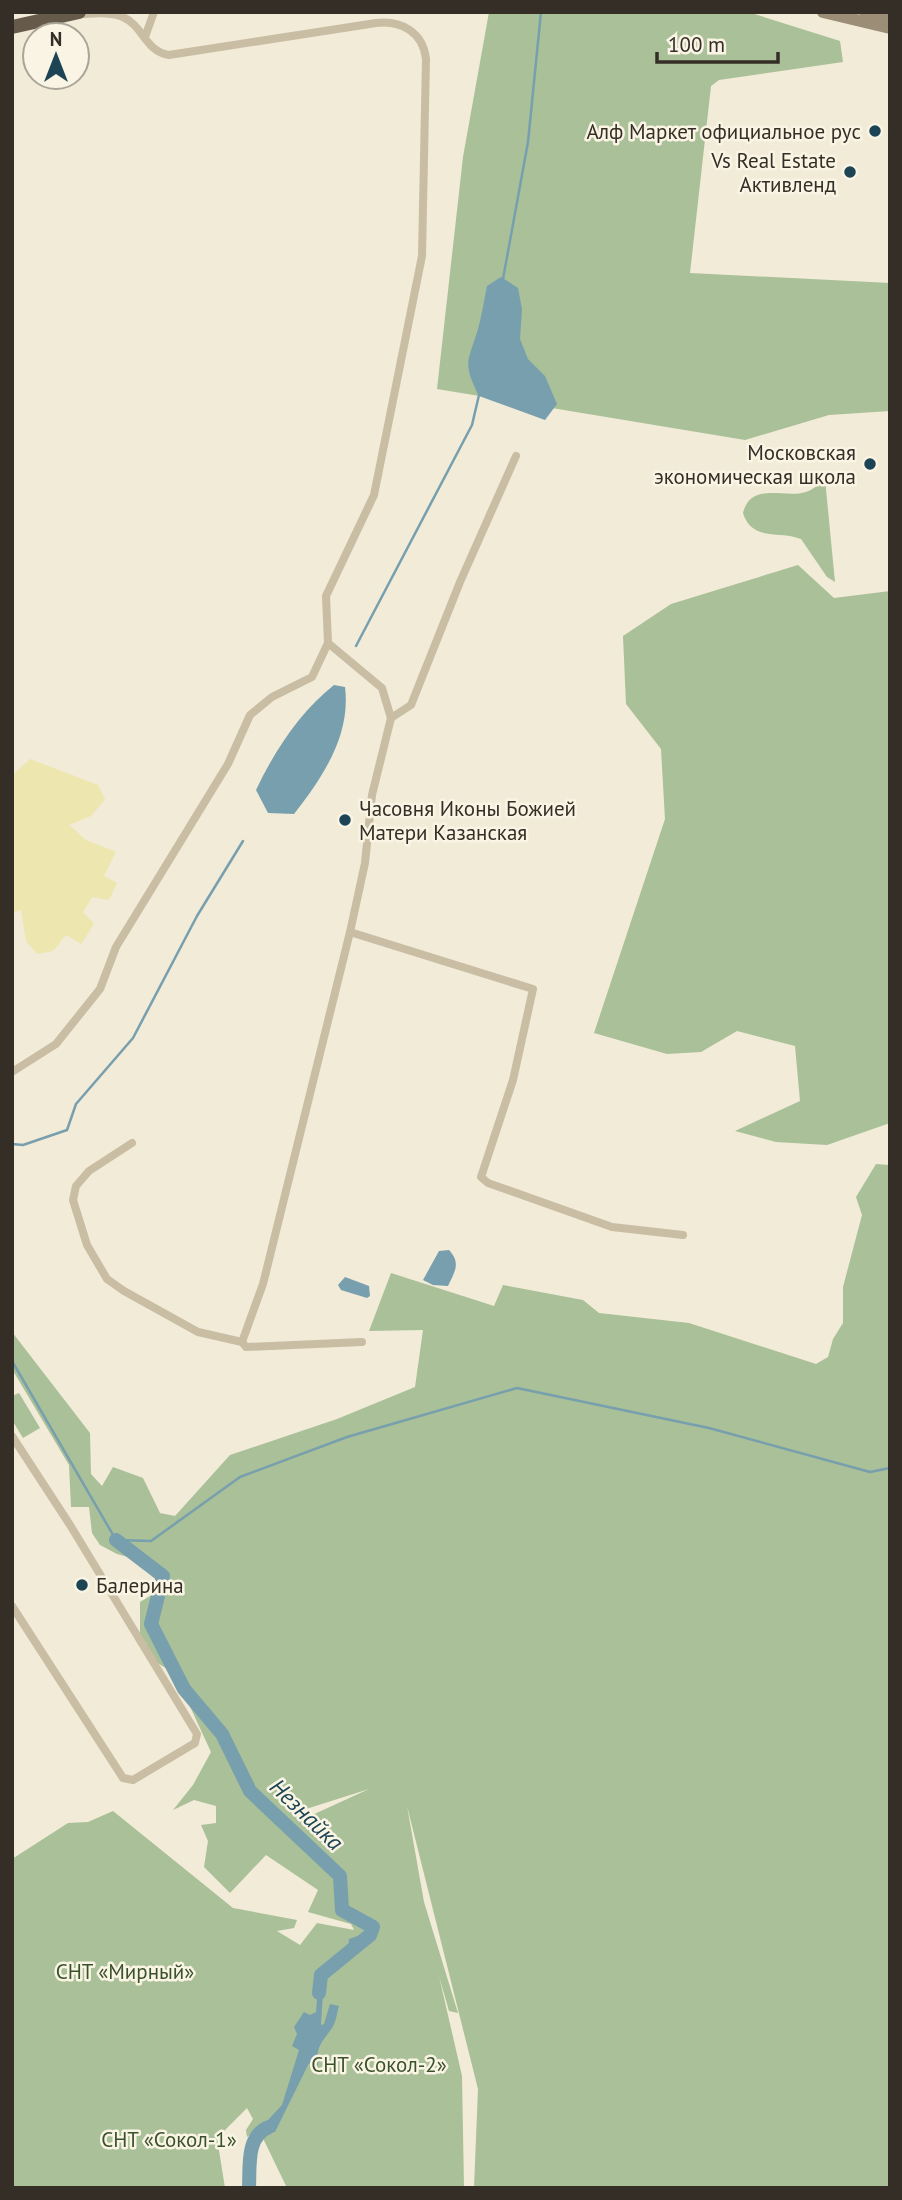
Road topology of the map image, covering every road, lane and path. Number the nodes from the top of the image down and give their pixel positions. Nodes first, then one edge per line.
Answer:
1 (154, 12) edge
2 (823, 12) edge
3 (865, 12) edge
4 (75, 13) edge
5 (890, 18) edge
6 (12, 27) edge
7 (890, 28) edge
8 (145, 37) junction
9 (516, 456) dead end
10 (328, 643) junction
11 (391, 718) junction
12 (350, 932) junction
13 (12, 1072) edge
14 (132, 1143) dead end
15 (683, 1235) dead end
16 (242, 1342) junction
17 (362, 1342) dead end
18 (12, 1436) edge
19 (12, 1606) edge

1 - 8 street
2 - 7 main road
3 - 5 main road
4 - 6 highway
4 - 8 street
8 - 10 street
9 - 11 street
10 - 11 street
10 - 13 street
11 - 12 street
12 - 15 street
12 - 16 street
14 - 16 street
16 - 17 street
18 - 19 street

